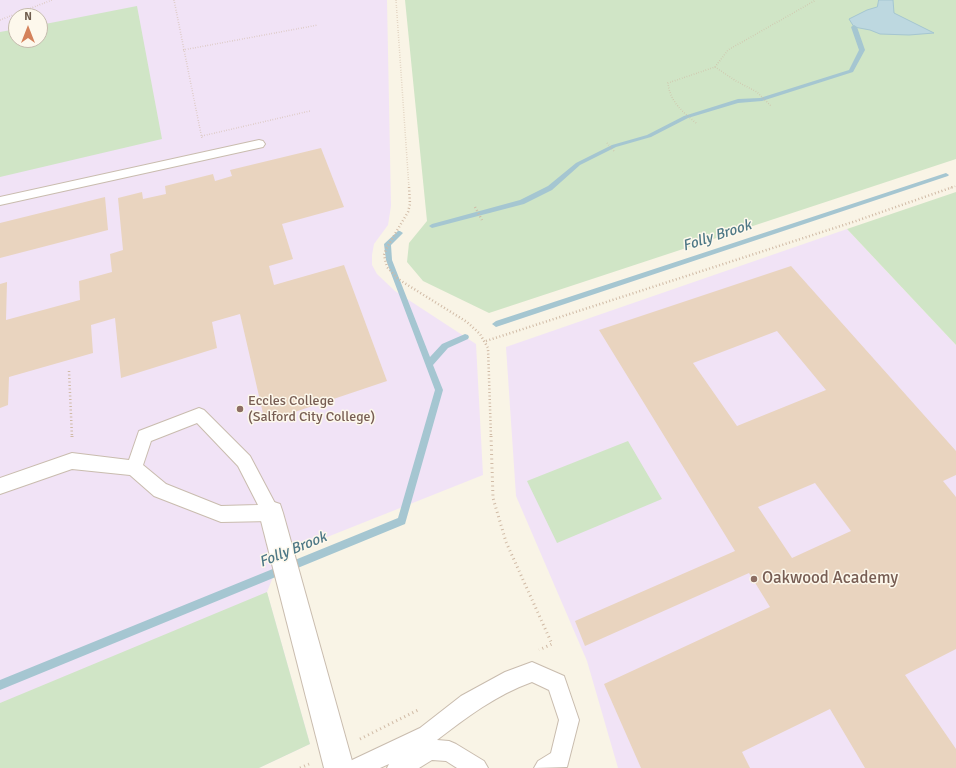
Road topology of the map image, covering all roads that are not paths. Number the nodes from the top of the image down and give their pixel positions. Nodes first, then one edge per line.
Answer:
1 (259, 144) dead end
2 (0, 201) edge
3 (134, 468) junction
4 (0, 486) edge
5 (274, 525) junction
6 (339, 768) edge
7 (357, 768) edge
8 (398, 768) edge
9 (477, 768) edge
10 (545, 768) edge

1 - 2 lane
3 - 4 lane
3 - 5 lane
3 - 5 lane
5 - 6 street
7 - 10 lane
8 - 9 lane

